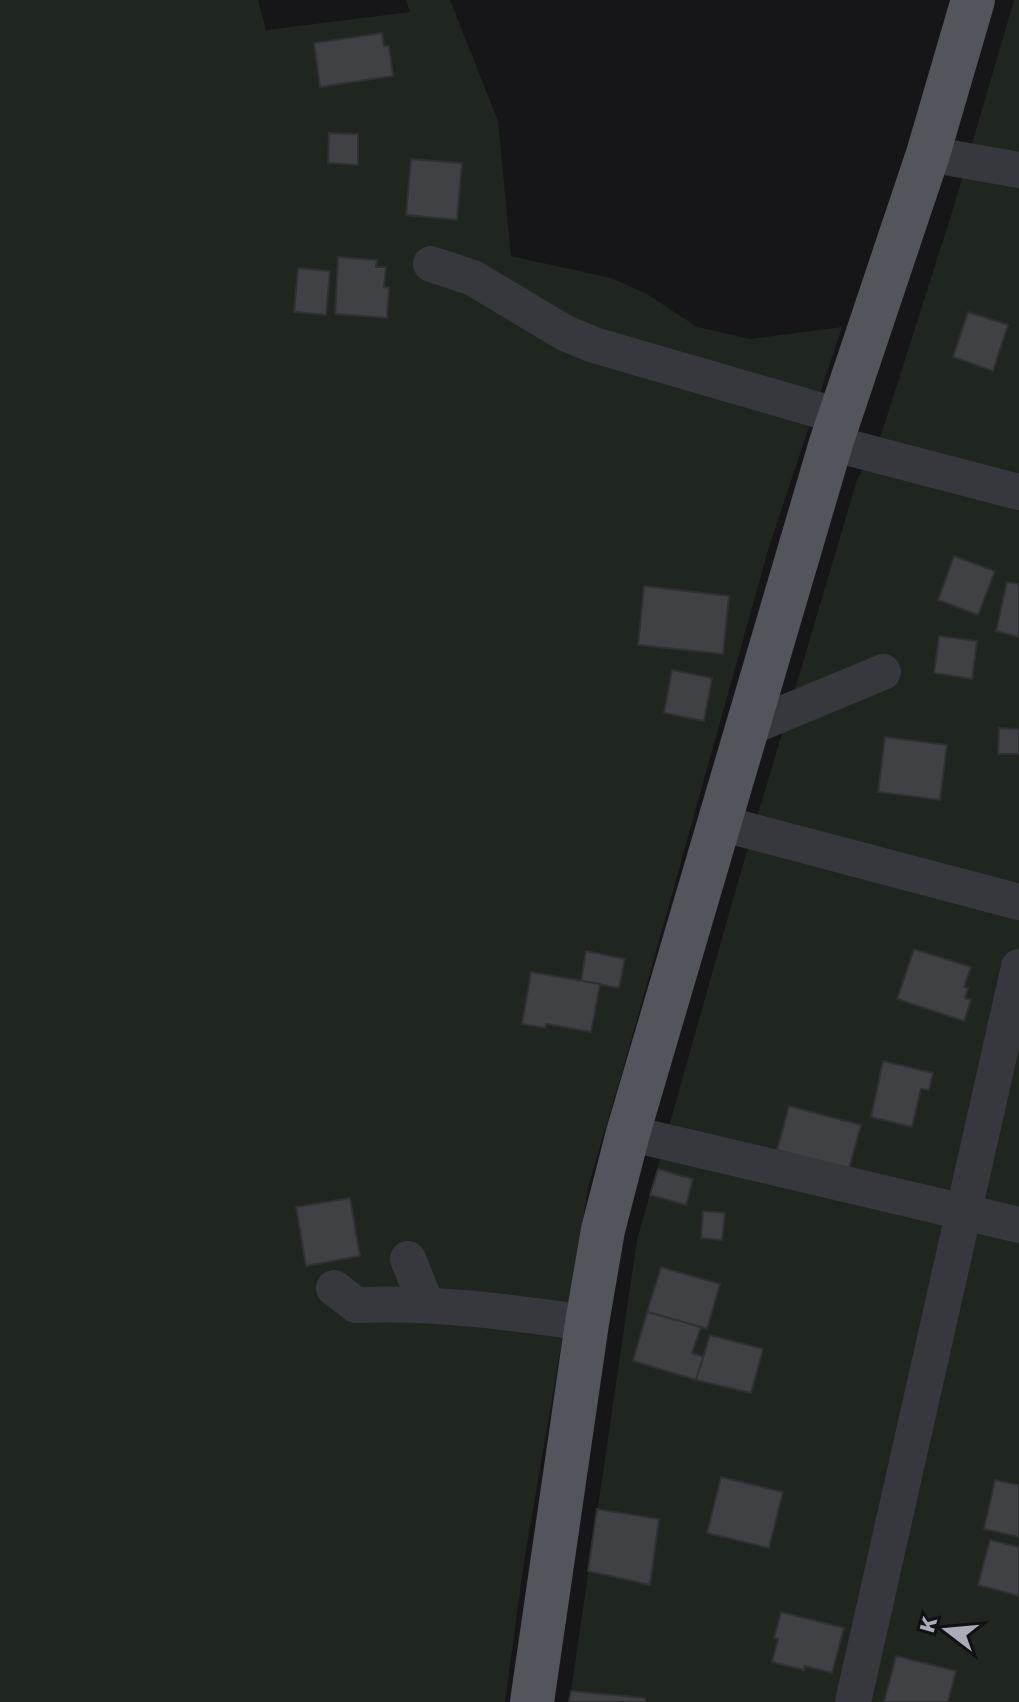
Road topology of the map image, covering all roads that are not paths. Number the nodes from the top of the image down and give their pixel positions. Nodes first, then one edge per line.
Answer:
1 (973, 0) edge
2 (995, 0) edge
3 (937, 156) junction
4 (1019, 170) edge
5 (431, 264) dead end
6 (841, 436) junction
7 (1019, 492) edge
8 (883, 672) dead end
9 (761, 722) junction
10 (732, 826) junction
11 (1019, 902) edge
12 (1019, 967) edge
13 (640, 1136) junction
14 (963, 1214) junction
15 (1019, 1225) edge
16 (408, 1259) dead end
17 (334, 1288) dead end
18 (426, 1304) junction
19 (587, 1323) junction
20 (532, 1702) edge
21 (559, 1702) edge
22 (853, 1702) edge

1 - 3 main road
2 - 3 main road
3 - 4 street
3 - 6 main road
5 - 6 street
6 - 7 street
6 - 9 main road
8 - 9 street
9 - 10 main road
10 - 11 street
10 - 13 main road
12 - 14 street
13 - 14 street
13 - 19 main road
13 - 21 main road
14 - 15 street
14 - 22 street
16 - 18 street
17 - 18 street
18 - 19 street
19 - 20 main road

